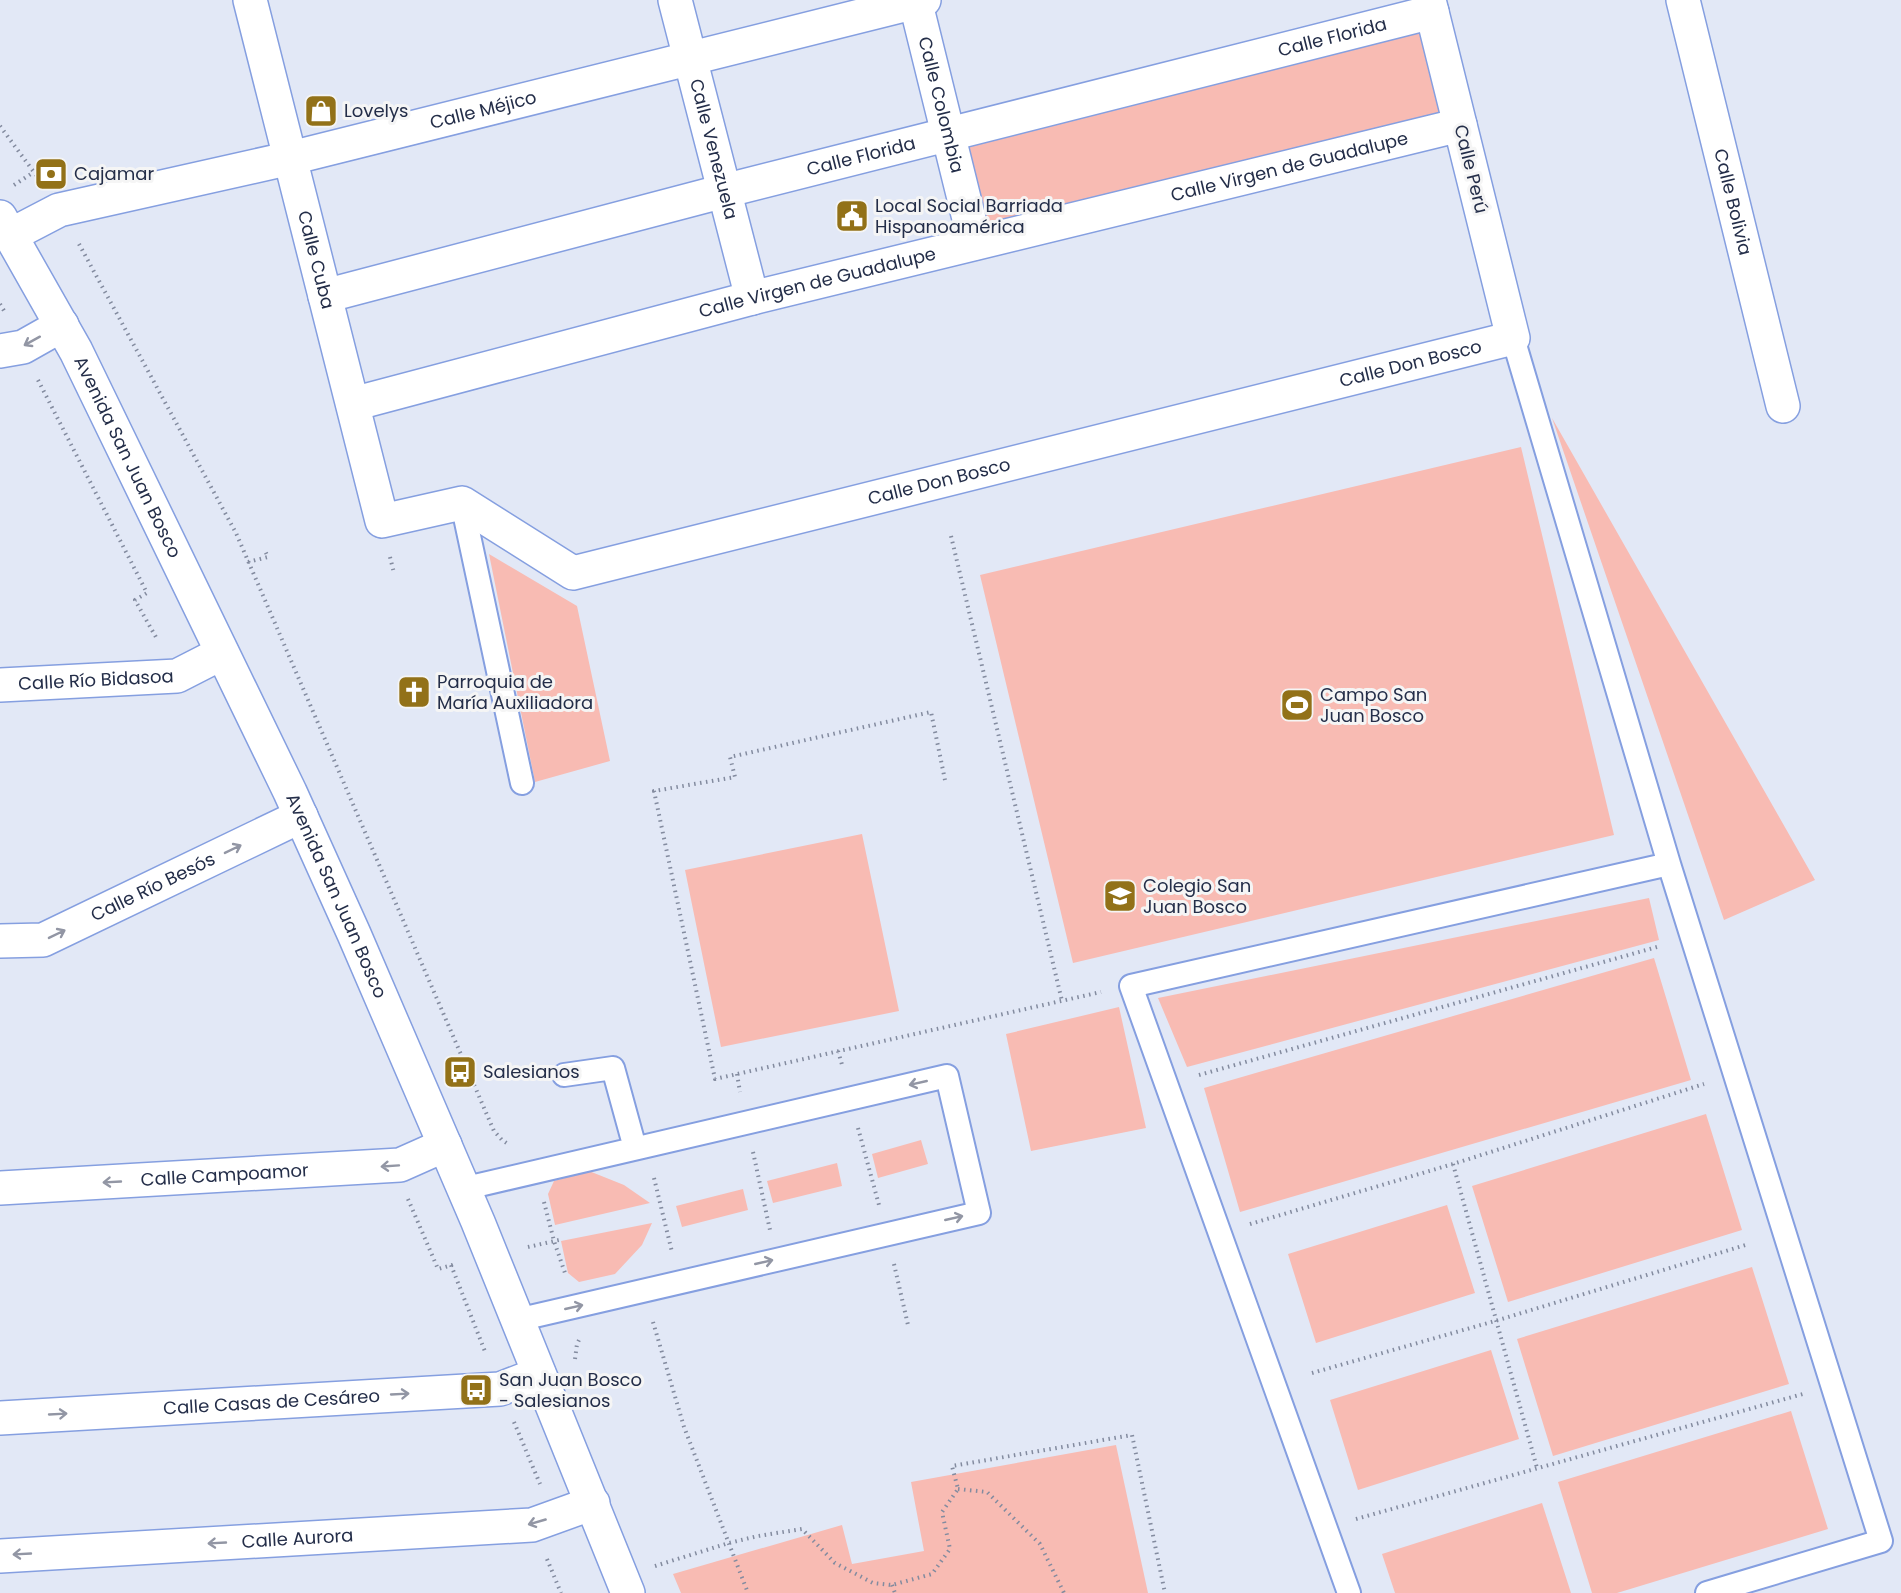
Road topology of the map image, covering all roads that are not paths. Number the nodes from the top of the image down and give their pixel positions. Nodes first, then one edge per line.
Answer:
1 (250, 0) edge
2 (675, 0) edge
3 (1683, 0) edge
4 (918, 1) edge
5 (1430, 6) edge
6 (690, 58) junction
7 (1460, 125) junction
8 (948, 133) junction
9 (291, 158) junction
10 (724, 191) junction
11 (5, 226) edge
12 (975, 243) junction
13 (325, 296) junction
14 (752, 298) junction
15 (62, 325) junction
16 (1513, 338) junction
17 (11, 349) edge
18 (353, 404) junction
19 (1783, 406) dead end
20 (462, 503) junction
21 (222, 653) junction
22 (0, 685) edge
23 (522, 783) dead end
24 (300, 816) junction
25 (1669, 864) junction
26 (0, 941) edge
27 (564, 1075) dead end
28 (445, 1145) junction
29 (641, 1147) junction
30 (0, 1188) edge
31 (462, 1189) junction
32 (517, 1320) junction
33 (538, 1374) junction
34 (0, 1418) edge
35 (592, 1503) junction
36 (0, 1556) edge
37 (628, 1593) edge
38 (1349, 1593) edge
39 (1707, 1593) edge

1 - 9 street, Calle Cuba
2 - 6 street, Calle Venezuela
3 - 19 street, Calle Bolivia
4 - 6 street, Calle Méjico
4 - 8 street, Calle Colombia
5 - 7 street, Calle Perú
5 - 8 street, Calle Florida
6 - 9 street, Calle Méjico
6 - 10 street, Calle Venezuela
7 - 12 street, Calle Virgen de Guadalupe
7 - 16 street, Calle Perú
8 - 10 street, Calle Florida
8 - 12 street, Calle Colombia
9 - 11 street, Calle Méjico
9 - 13 street, Calle Cuba
10 - 13 street, Calle Florida
10 - 14 street, Calle Venezuela
11 - 15 street, Avenida San Juan Bosco
12 - 14 street, Calle Virgen de Guadalupe
13 - 18 street, Calle Cuba
14 - 18 street, Calle Virgen de Guadalupe
15 -> 17 street
15 - 21 street, Avenida San Juan Bosco
16 - 20 street, Calle Don Bosco
16 - 25 lane
18 - 20 street, Calle Cuba
20 - 23 lane
21 - 22 street, Calle Río Bidasoa
21 - 24 street, Avenida San Juan Bosco
26 -> 24 street, Calle Río Besós
24 - 28 street, Avenida San Juan Bosco
25 - 38 lane
25 - 39 lane
27 - 29 lane
28 -> 30 street, Calle Campoamor
28 - 31 street, Avenida San Juan Bosco
29 - 31 lane
32 -> 29 lane
31 - 32 street, Avenida San Juan Bosco
32 - 33 street, Avenida San Juan Bosco
34 -> 33 street, Calle Casas de Cesáreo
33 - 35 street, Avenida San Juan Bosco
35 -> 36 street, Calle Aurora
35 - 37 street, Avenida San Juan Bosco

